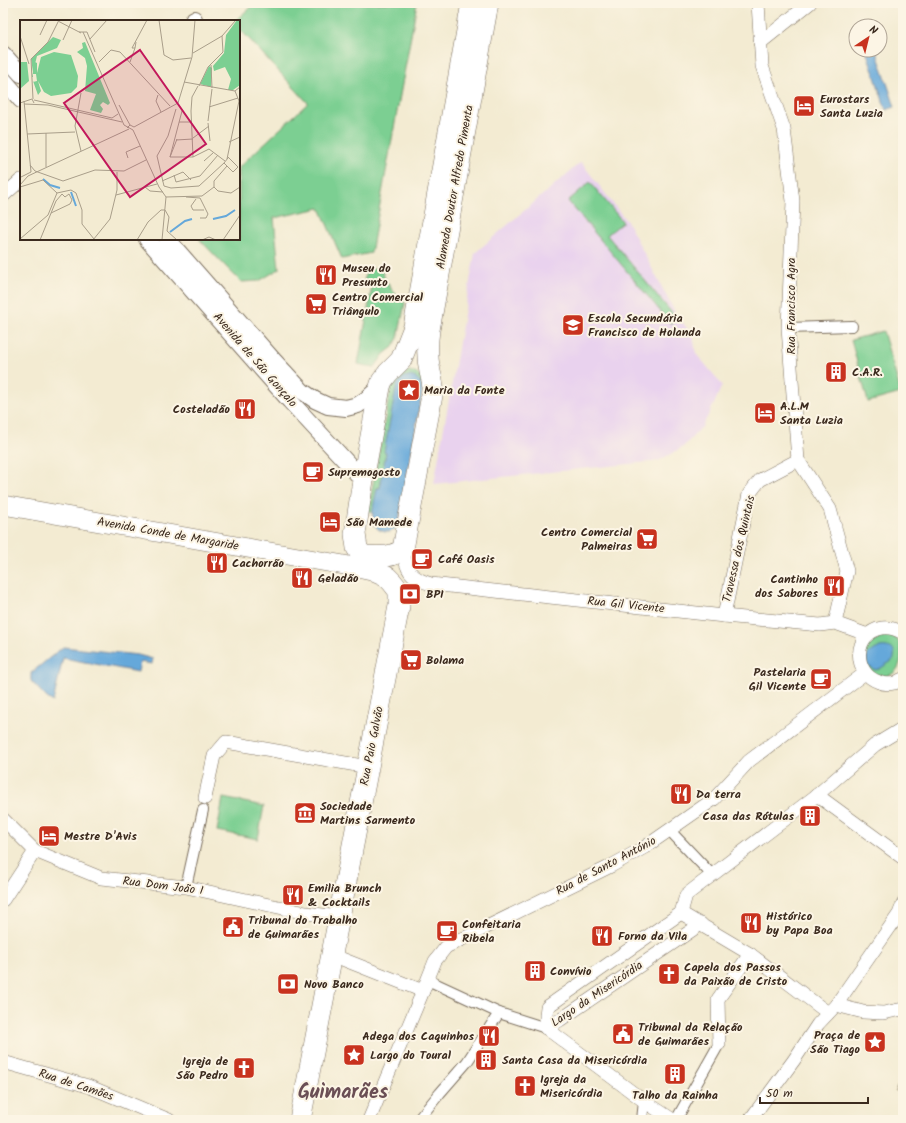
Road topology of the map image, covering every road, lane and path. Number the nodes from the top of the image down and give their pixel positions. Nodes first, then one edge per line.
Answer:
1 (472, 3) edge
2 (488, 3) edge
3 (758, 3) edge
4 (810, 3) edge
5 (760, 43) junction
6 (3, 54) edge
7 (20, 73) edge
8 (3, 79) edge
9 (20, 99) edge
10 (20, 181) edge
11 (3, 196) edge
12 (148, 240) edge
13 (168, 240) edge
14 (852, 326) dead end
15 (788, 328) junction
16 (401, 360) junction
17 (430, 372) junction
18 (380, 387) junction
19 (798, 460) junction
20 (363, 480) junction
21 (3, 505) edge
22 (403, 549) junction
23 (362, 556) junction
24 (334, 563) junction
25 (376, 572) junction
26 (724, 616) junction
27 (835, 623) junction
28 (903, 633) edge
29 (868, 635) junction
30 (864, 673) junction
31 (903, 679) edge
32 (903, 728) edge
33 (368, 767) junction
34 (817, 795) junction
35 (204, 804) joint
36 (3, 819) edge
37 (674, 835) dead end
38 (35, 851) junction
39 (903, 858) edge
40 (712, 875) junction
41 (186, 886) junction
42 (3, 900) edge
43 (903, 904) edge
44 (681, 913) junction
45 (339, 917) junction
46 (700, 924) junction
47 (750, 954) junction
48 (332, 955) junction
49 (427, 986) junction
50 (832, 1009) junction
51 (903, 1009) edge
52 (499, 1013) junction
53 (546, 1028) junction
54 (719, 1044) joint
55 (3, 1062) edge
56 (644, 1101) junction
57 (169, 1120) edge
58 (300, 1120) edge
59 (368, 1120) edge
60 (418, 1120) edge
61 (642, 1120) edge
62 (673, 1120) edge
63 (676, 1120) edge
64 (750, 1120) edge

1 - 16 main road, Alameda Doutor Alfredo Pimenta
2 - 17 main road, Alameda Doutor Alfredo Pimenta
3 - 5 street, Rua Francisco Agra
4 - 5 street
5 - 15 street, Rua Francisco Agra
6 - 7 street
8 - 9 street
10 - 11 street
12 - 20 street, Avenida de São Gonçalo
13 - 18 street, Avenida de São Gonçalo
14 - 15 street
15 - 19 street, Rua Francisco Agra
16 - 17 main road
16 - 18 main road, Alameda Doutor Alfredo Pimenta
17 - 22 main road, Alameda Doutor Alfredo Pimenta
18 - 20 main road, Alameda Doutor Alfredo Pimenta
19 - 26 street, Travessa dos Quintais
19 - 27 street, Rua Francisco Agra
20 - 23 main road, Alameda Doutor Alfredo Pimenta
21 - 24 main road, Avenida Conde de Margaride
22 - 23 main road
22 - 26 street, Rua Gil Vicente
23 - 24 main road, Avenida Conde de Margaride
23 - 25 main road, Alameda Doutor Alfredo Pimenta
24 - 25 main road, Avenida Conde de Margaride
25 - 33 main road, Rua Paio Galvão
26 - 27 street, Rua Gil Vicente
27 - 29 street, Rua Gil Vicente
28 - 29 street
29 - 30 street
30 - 31 street
30 - 49 street, Rua de Santo António
32 - 34 street
33 - 35 street
33 - 45 main road, Rua Paio Galvão
34 - 39 street
34 - 40 street
35 - 41 street
36 - 38 street, Rua Dom João I
37 - 40 street
38 - 41 street, Rua Dom João I
38 - 42 street
40 - 44 street
41 - 45 street, Rua Dom João I
43 - 50 street
44 - 46 street
44 - 53 street, Largo da Misericórdia
45 - 48 main road, Rua Paio Galvão
46 - 47 street
46 - 53 street, Largo da Misericórdia
47 - 50 street
47 - 54 street
48 - 49 street
48 - 58 main road
49 - 52 street
49 - 59 street
50 - 51 street
50 - 64 street
52 - 53 street
52 - 60 street
53 - 56 street
54 - 63 street
55 - 57 street, Rua de Camões
56 - 61 street
56 - 62 street

